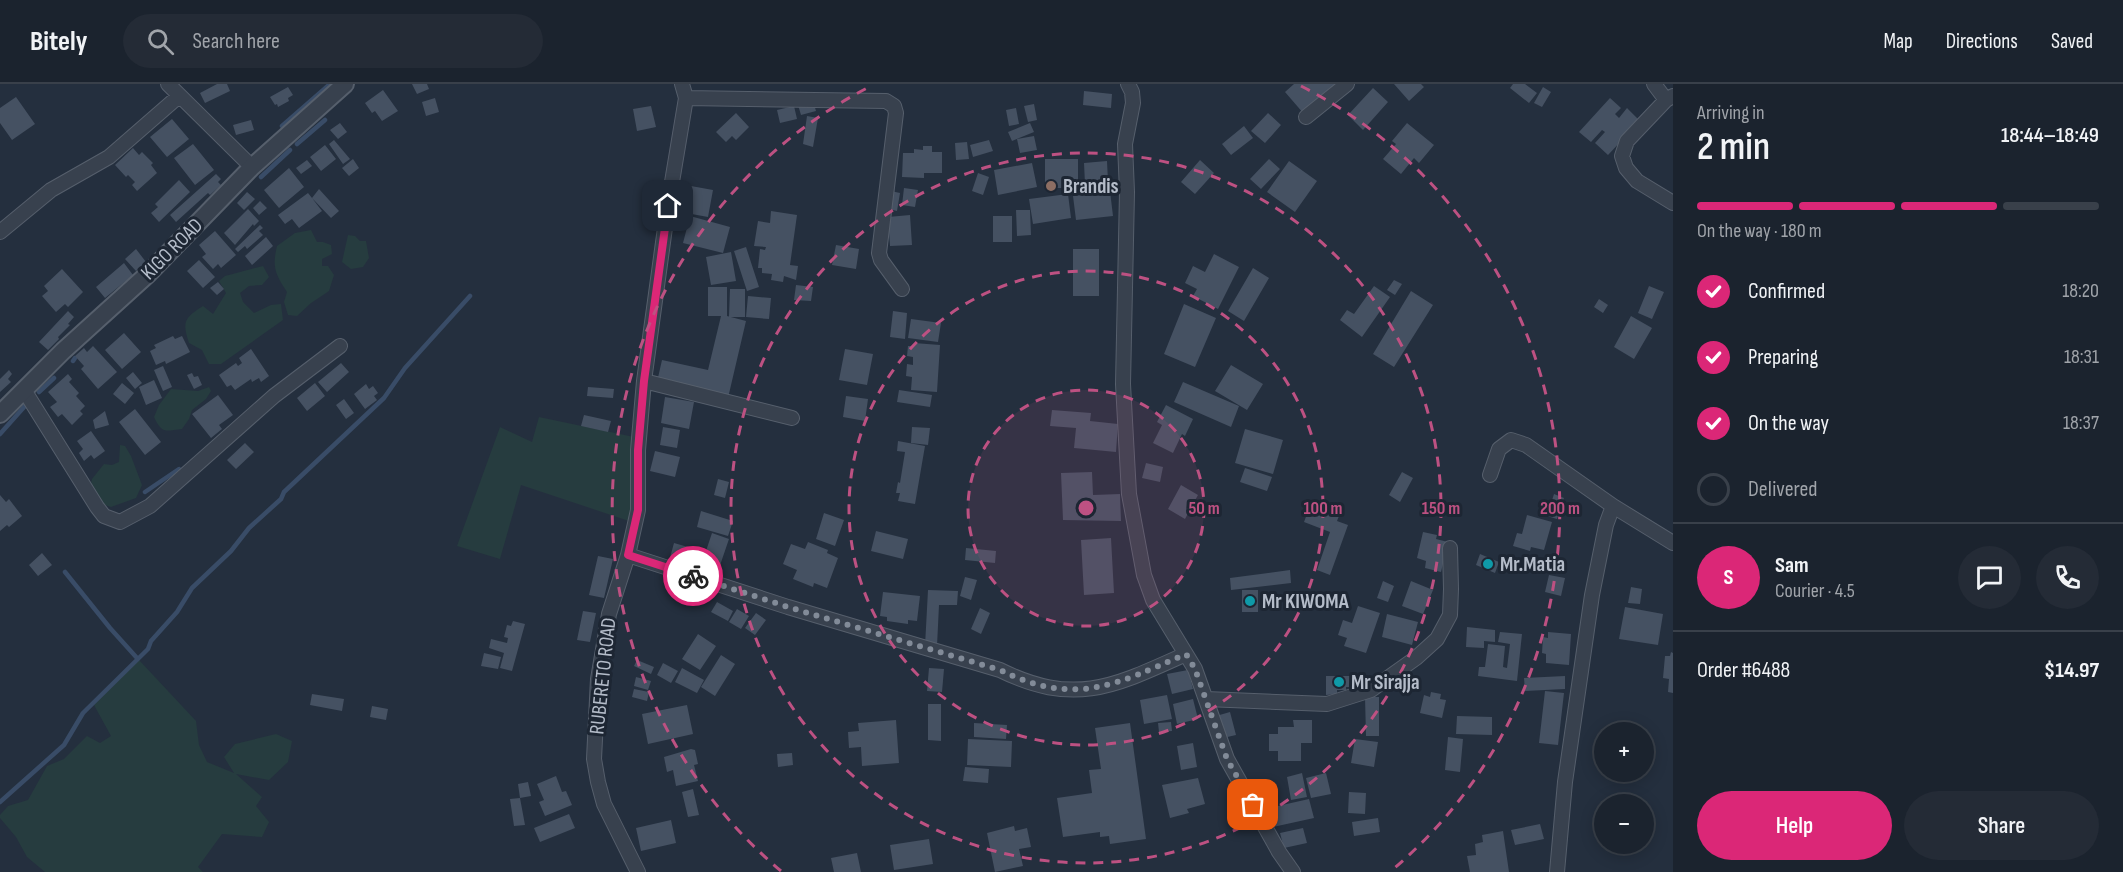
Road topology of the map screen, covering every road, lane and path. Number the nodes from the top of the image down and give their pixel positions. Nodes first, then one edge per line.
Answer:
1 (168, 84) edge
2 (345, 84) edge
3 (682, 84) edge
4 (1128, 84) edge
5 (1347, 84) edge
6 (1654, 84) edge
7 (179, 96) junction
8 (687, 98) junction
9 (1670, 98) edge
10 (1306, 117) dead end
11 (252, 166) junction
12 (1673, 203) edge
13 (0, 232) edge
14 (902, 289) dead end
15 (340, 346) dead end
16 (644, 381) junction
17 (24, 390) junction
18 (0, 414) edge
19 (792, 418) dead end
20 (1490, 475) dead end
21 (1613, 506) junction
22 (1673, 543) edge
23 (1450, 548) dead end
24 (628, 555) junction
25 (1186, 654) junction
26 (1206, 699) junction
27 (638, 872) edge
28 (1293, 872) edge
29 (1557, 872) edge

1 - 7 street
2 - 11 street, KIGO ROAD
3 - 8 street, RUBERETO ROAD
4 - 25 street
5 - 10 street
6 - 9 street
7 - 11 street
7 - 13 street
8 - 14 street
8 - 16 street, RUBERETO ROAD
9 - 12 street
11 - 17 street, KIGO ROAD
15 - 17 street
16 - 19 street
16 - 24 street, RUBERETO ROAD
17 - 18 street, KIGO ROAD
20 - 21 street
21 - 22 street
21 - 29 street
23 - 26 street
24 - 25 street
24 - 27 street, RUBERETO ROAD
25 - 26 street
26 - 28 street

